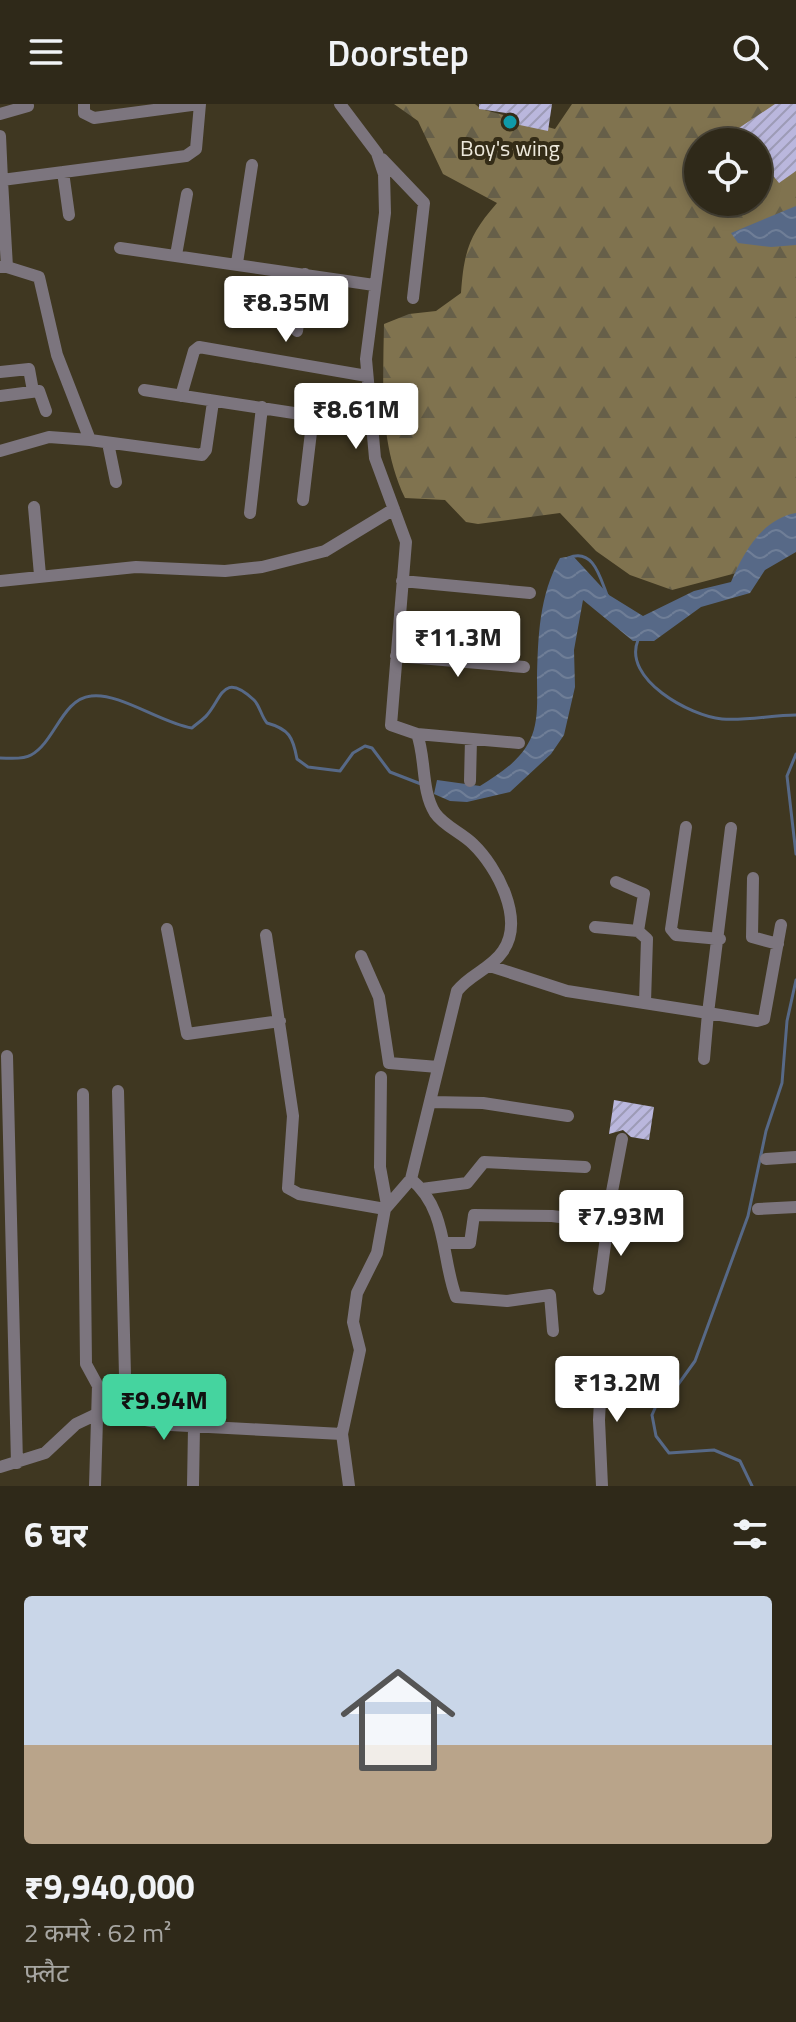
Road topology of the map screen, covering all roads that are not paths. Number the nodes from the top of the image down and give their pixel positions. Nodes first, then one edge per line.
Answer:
1 (84, 104) edge
2 (200, 104) edge
3 (340, 104) edge
4 (28, 106) edge
5 (0, 114) edge
6 (0, 136) edge
7 (377, 153) junction
8 (252, 165) dead end
9 (63, 172) junction
10 (2, 180) junction
11 (187, 194) dead end
12 (1, 214) edge
13 (69, 215) dead end
14 (120, 248) dead end
15 (176, 255) junction
16 (237, 263) junction
17 (3, 267) edge
18 (305, 274) junction
19 (374, 285) junction
20 (413, 298) dead end
21 (297, 331) dead end
22 (0, 372) edge
23 (367, 376) junction
24 (144, 390) dead end
25 (33, 391) junction
26 (0, 396) edge
27 (181, 396) junction
28 (213, 402) junction
29 (262, 407) junction
30 (46, 411) dead end
31 (313, 415) junction
32 (372, 425) junction
33 (90, 440) junction
34 (108, 443) junction
35 (0, 451) edge
36 (116, 482) dead end
37 (303, 500) dead end
38 (34, 507) dead end
39 (394, 509) junction
40 (250, 513) dead end
41 (40, 575) junction
42 (0, 581) edge
43 (402, 581) junction
44 (530, 593) dead end
45 (396, 656) junction
46 (524, 667) dead end
47 (417, 734) junction
48 (471, 739) junction
49 (519, 743) dead end
50 (470, 781) dead end
51 (686, 827) dead end
52 (731, 828) dead end
53 (753, 878) dead end
54 (616, 882) dead end
55 (781, 925) dead end
56 (595, 927) dead end
57 (167, 929) dead end
58 (638, 931) junction
59 (266, 935) dead end
60 (720, 939) junction
61 (778, 944) junction
62 (361, 956) dead end
63 (490, 966) junction
64 (645, 1002) junction
65 (708, 1013) junction
66 (280, 1021) junction
67 (7, 1056) dead end
68 (704, 1059) dead end
69 (438, 1067) junction
70 (381, 1077) dead end
71 (118, 1091) dead end
72 (83, 1094) dead end
73 (431, 1102) junction
74 (568, 1116) dead end
75 (622, 1139) dead end
76 (796, 1157) edge
77 (766, 1159) dead end
78 (585, 1167) dead end
79 (411, 1179) junction
80 (422, 1189) junction
81 (386, 1207) junction
82 (796, 1207) edge
83 (758, 1209) dead end
84 (608, 1222) junction
85 (446, 1243) junction
86 (599, 1289) dead end
87 (553, 1331) dead end
88 (602, 1362) dead end
89 (97, 1414) junction
90 (126, 1416) junction
91 (194, 1427) junction
92 (342, 1434) junction
93 (17, 1463) junction
94 (0, 1467) edge
95 (95, 1486) edge
96 (193, 1486) edge
97 (349, 1486) edge
98 (602, 1486) edge

1 - 2 street
2 - 9 street
3 - 7 street
4 - 5 street
6 - 10 street
7 - 19 street
7 - 20 street
8 - 16 street
9 - 10 street
9 - 13 street
10 - 12 street
11 - 15 street
12 - 17 street
14 - 15 street
15 - 16 street
16 - 18 street
17 - 33 street
18 - 19 street
18 - 21 street
19 - 23 street
22 - 25 street
23 - 27 street
23 - 32 street
24 - 27 street
25 - 26 street
25 - 30 street
27 - 28 street
28 - 29 street
28 - 34 street
29 - 31 street
29 - 40 street
31 - 32 street
31 - 37 street
32 - 39 street
33 - 34 street
33 - 35 street
34 - 36 street
38 - 41 street
39 - 41 street
39 - 43 street
41 - 42 street
43 - 44 street
43 - 45 street
45 - 46 street
45 - 47 street
47 - 48 street
47 - 63 street
48 - 49 street
48 - 50 street
51 - 60 street
52 - 60 street
53 - 61 street
54 - 58 street
55 - 61 street
56 - 58 street
57 - 66 street
58 - 64 street
59 - 66 street
60 - 65 street
61 - 65 street
62 - 69 street
63 - 64 street
63 - 69 street
64 - 65 street
65 - 68 street
66 - 81 street
67 - 93 street
69 - 73 street
70 - 81 street
71 - 90 street
72 - 89 street
73 - 74 street
73 - 79 street
75 - 84 street
76 - 77 street
78 - 80 street
79 - 80 street
79 - 81 street
80 - 85 street
81 - 92 street
82 - 83 street
84 - 85 street
84 - 86 street
85 - 87 street
88 - 98 street
89 - 90 street
89 - 93 street
89 - 95 street
90 - 91 street
91 - 92 street
91 - 96 street
92 - 97 street
93 - 94 street

